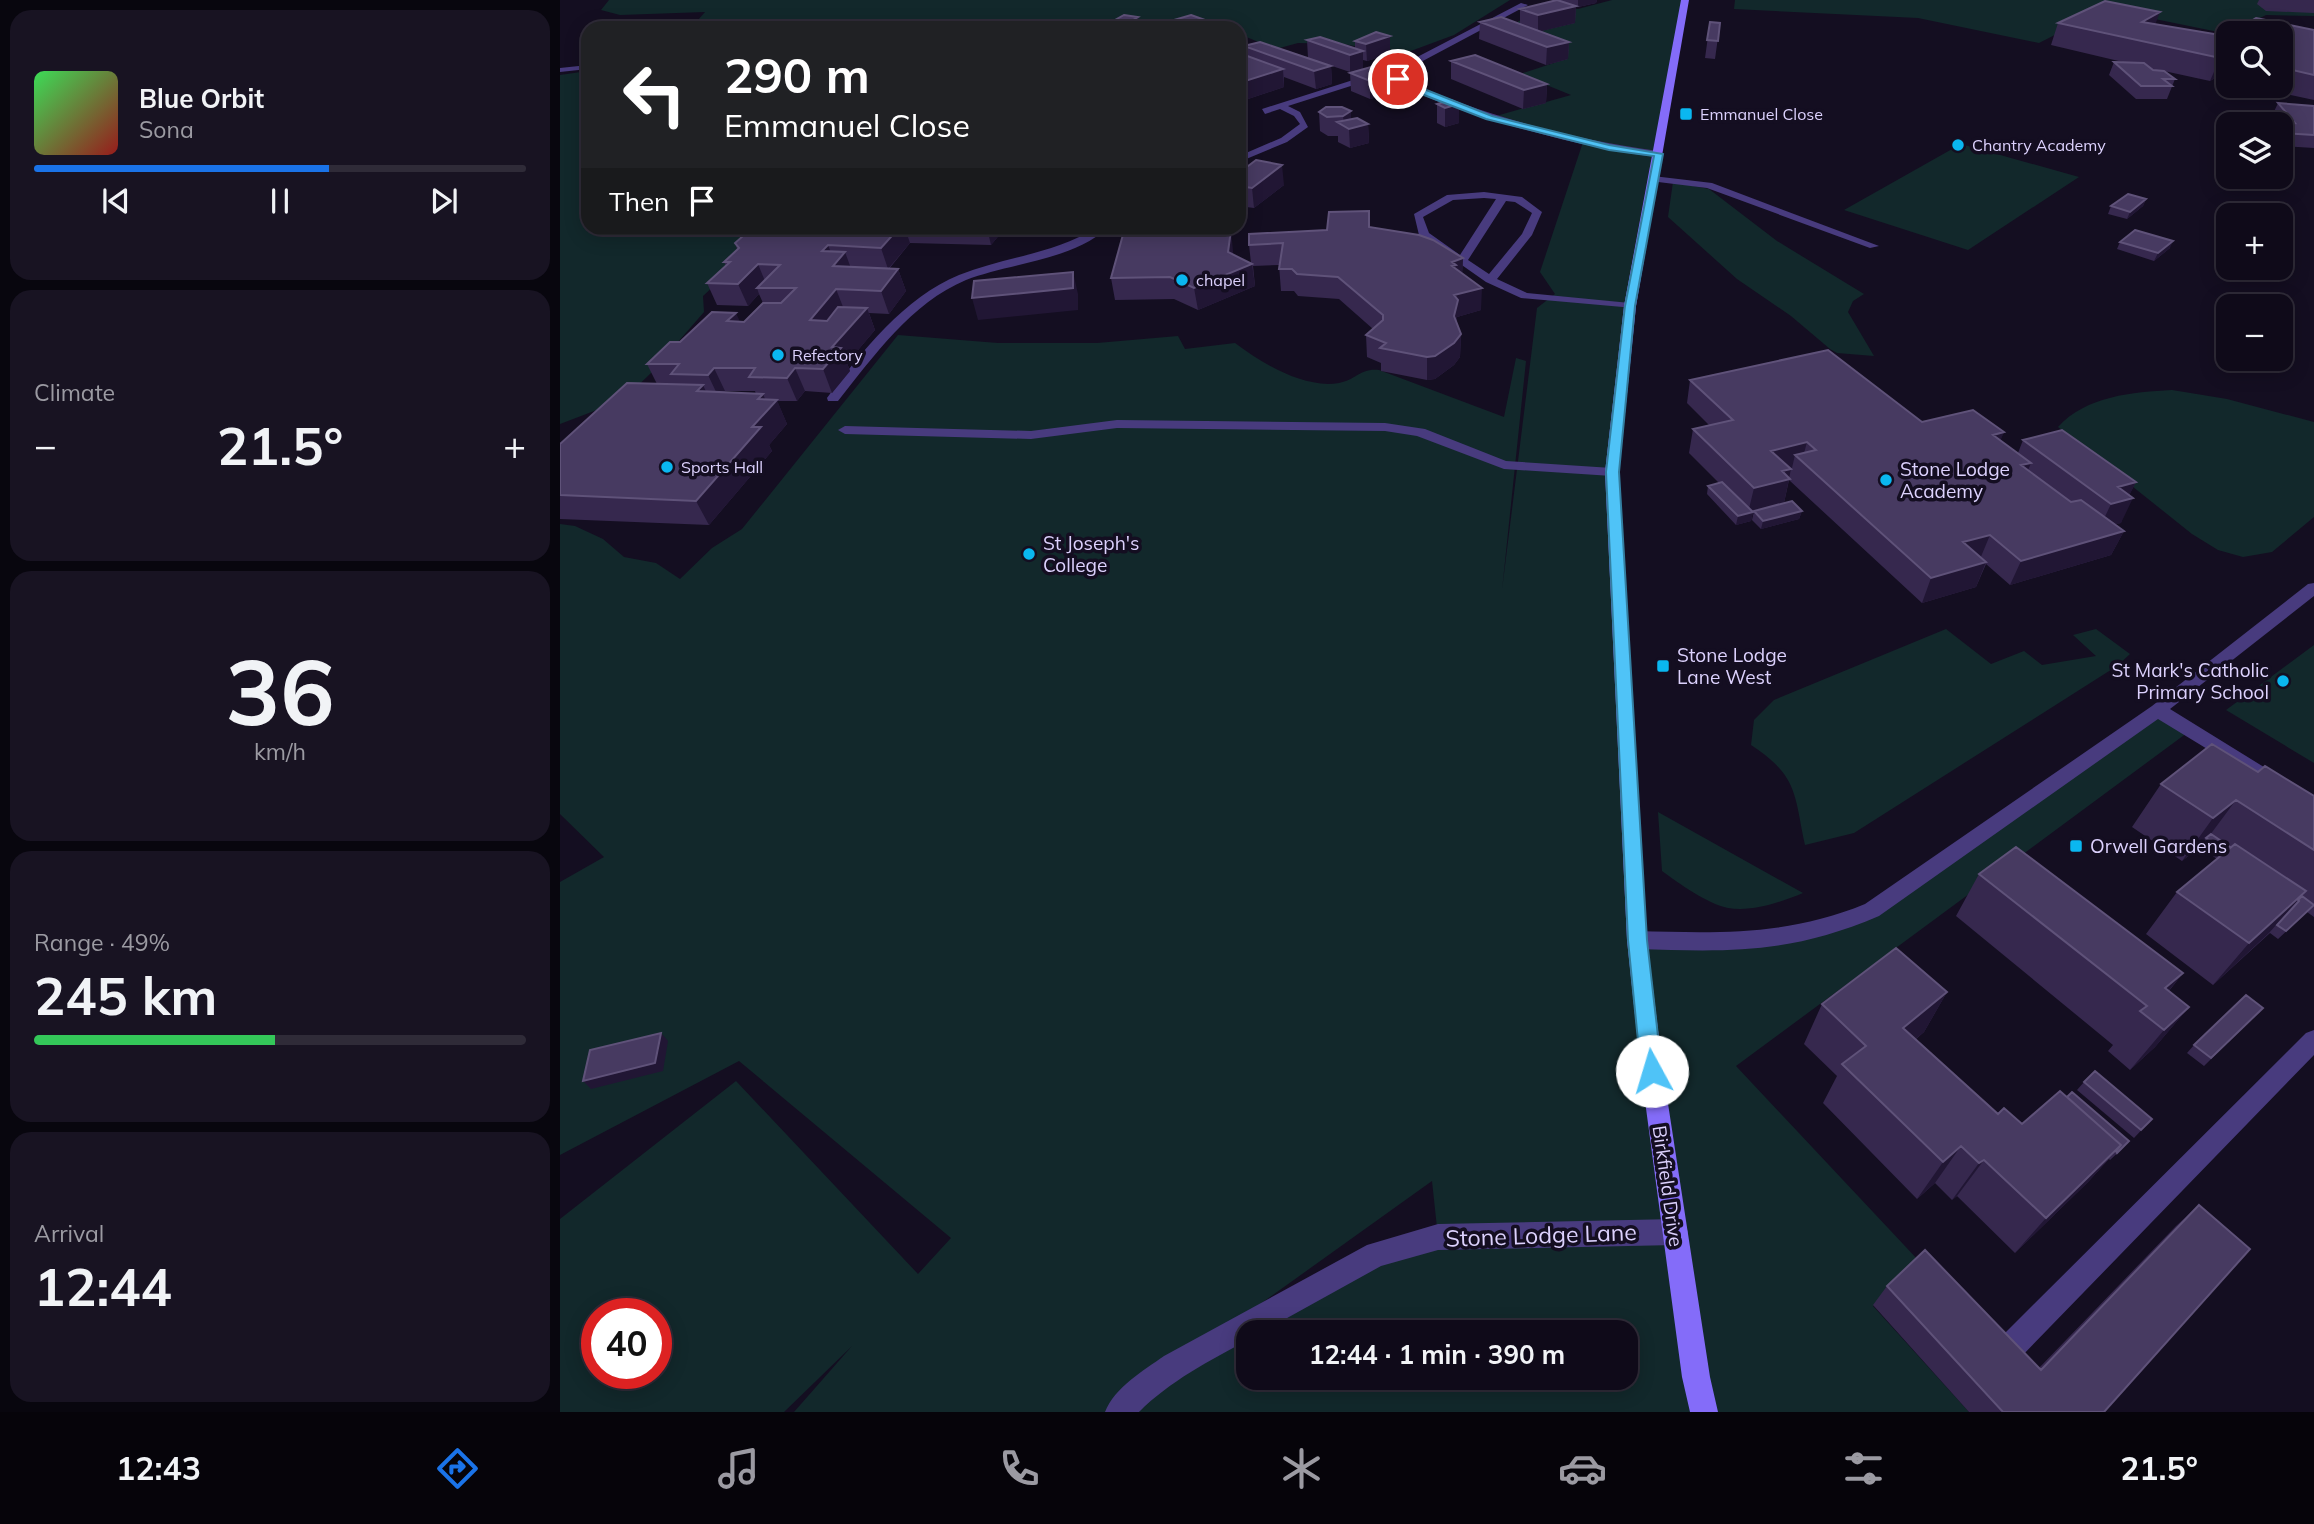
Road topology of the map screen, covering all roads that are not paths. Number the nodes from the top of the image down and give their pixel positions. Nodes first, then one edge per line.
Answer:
1 (1685, 0) edge
2 (1524, 5) edge
3 (581, 68) edge
4 (560, 70) edge
5 (1398, 79) junction
6 (1280, 106) junction
7 (1265, 110) dead end
8 (1658, 154) junction
9 (1246, 156) edge
10 (1653, 180) junction
11 (1503, 197) junction
12 (1090, 235) edge
13 (1874, 246) dead end
14 (1462, 260) junction
15 (1490, 280) junction
16 (1630, 306) junction
17 (833, 398) dead end
18 (845, 430) dead end
19 (1612, 472) junction
20 (2314, 588) edge
21 (2158, 710) junction
22 (2314, 807) edge
23 (1637, 940) junction
24 (2314, 1040) edge
25 (1675, 1232) junction
26 (2009, 1349) edge
27 (1119, 1412) edge
28 (1704, 1412) edge

1 - 8 street, Birkfield Drive
2 - 5 street
3 - 4 street
5 - 6 street
5 - 8 street
6 - 7 street
6 - 9 street
8 - 10 street, Birkfield Drive
10 - 13 street
10 - 16 street, Birkfield Drive
11 - 14 street
11 - 14 street
11 - 15 street
12 - 17 street
14 - 15 street
15 - 16 street
16 - 19 street, Birkfield Drive
18 - 19 street
19 - 23 street, Birkfield Drive
20 - 21 street
21 - 22 street
21 - 23 street
23 - 25 street, Birkfield Drive
24 - 26 street
25 - 27 street, Stone Lodge Lane
25 - 28 street, Birkfield Drive

